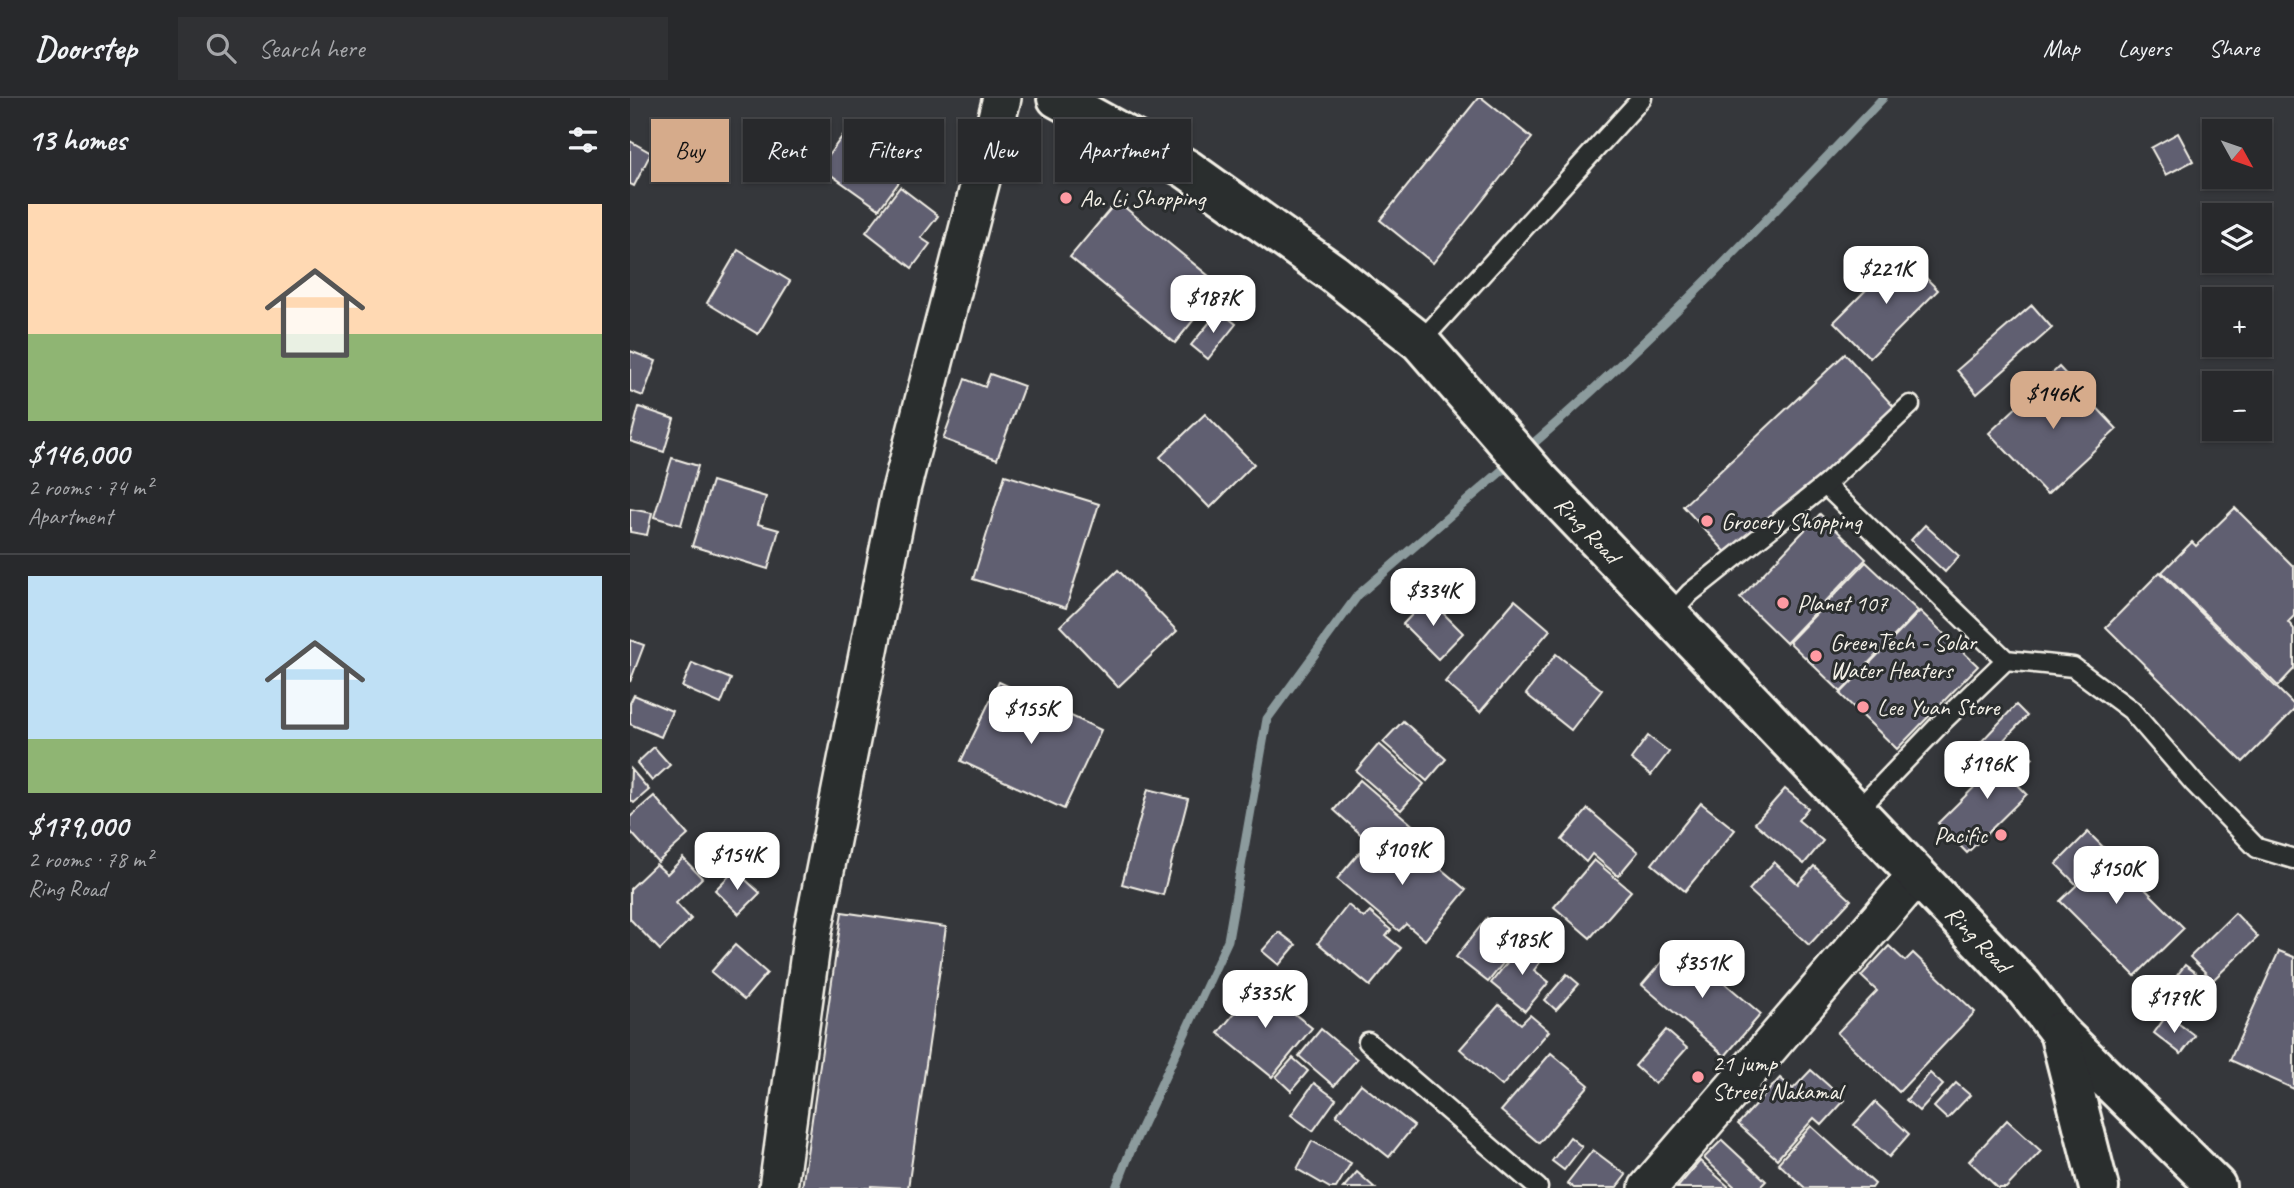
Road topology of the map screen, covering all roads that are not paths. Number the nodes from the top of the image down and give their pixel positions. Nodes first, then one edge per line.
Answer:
1 (1002, 98) edge
2 (1057, 98) edge
3 (1642, 98) edge
4 (1420, 342) junction
5 (1910, 405) dead end
6 (1825, 485) junction
7 (1669, 617) junction
8 (2006, 660) junction
9 (1855, 813) junction
10 (2294, 859) edge
11 (1917, 875) junction
12 (2059, 1032) junction
13 (1368, 1042) dead end
14 (2219, 1187) edge
15 (778, 1188) edge
16 (1538, 1188) edge
17 (1648, 1188) edge
18 (2099, 1188) edge
19 (2175, 1188) edge

1 - 15 street
2 - 4 main road, Ring Road
3 - 4 lane
4 - 7 main road, Ring Road
5 - 6 lane
6 - 7 lane
6 - 8 lane
7 - 9 main road, Ring Road
8 - 9 lane
8 - 10 lane
9 - 11 main road, Ring Road
11 - 12 main road, Ring Road
11 - 17 street
12 - 14 main road, Ring Road
12 - 18 main road, Ring Road
13 - 16 lane
14 - 19 main road

